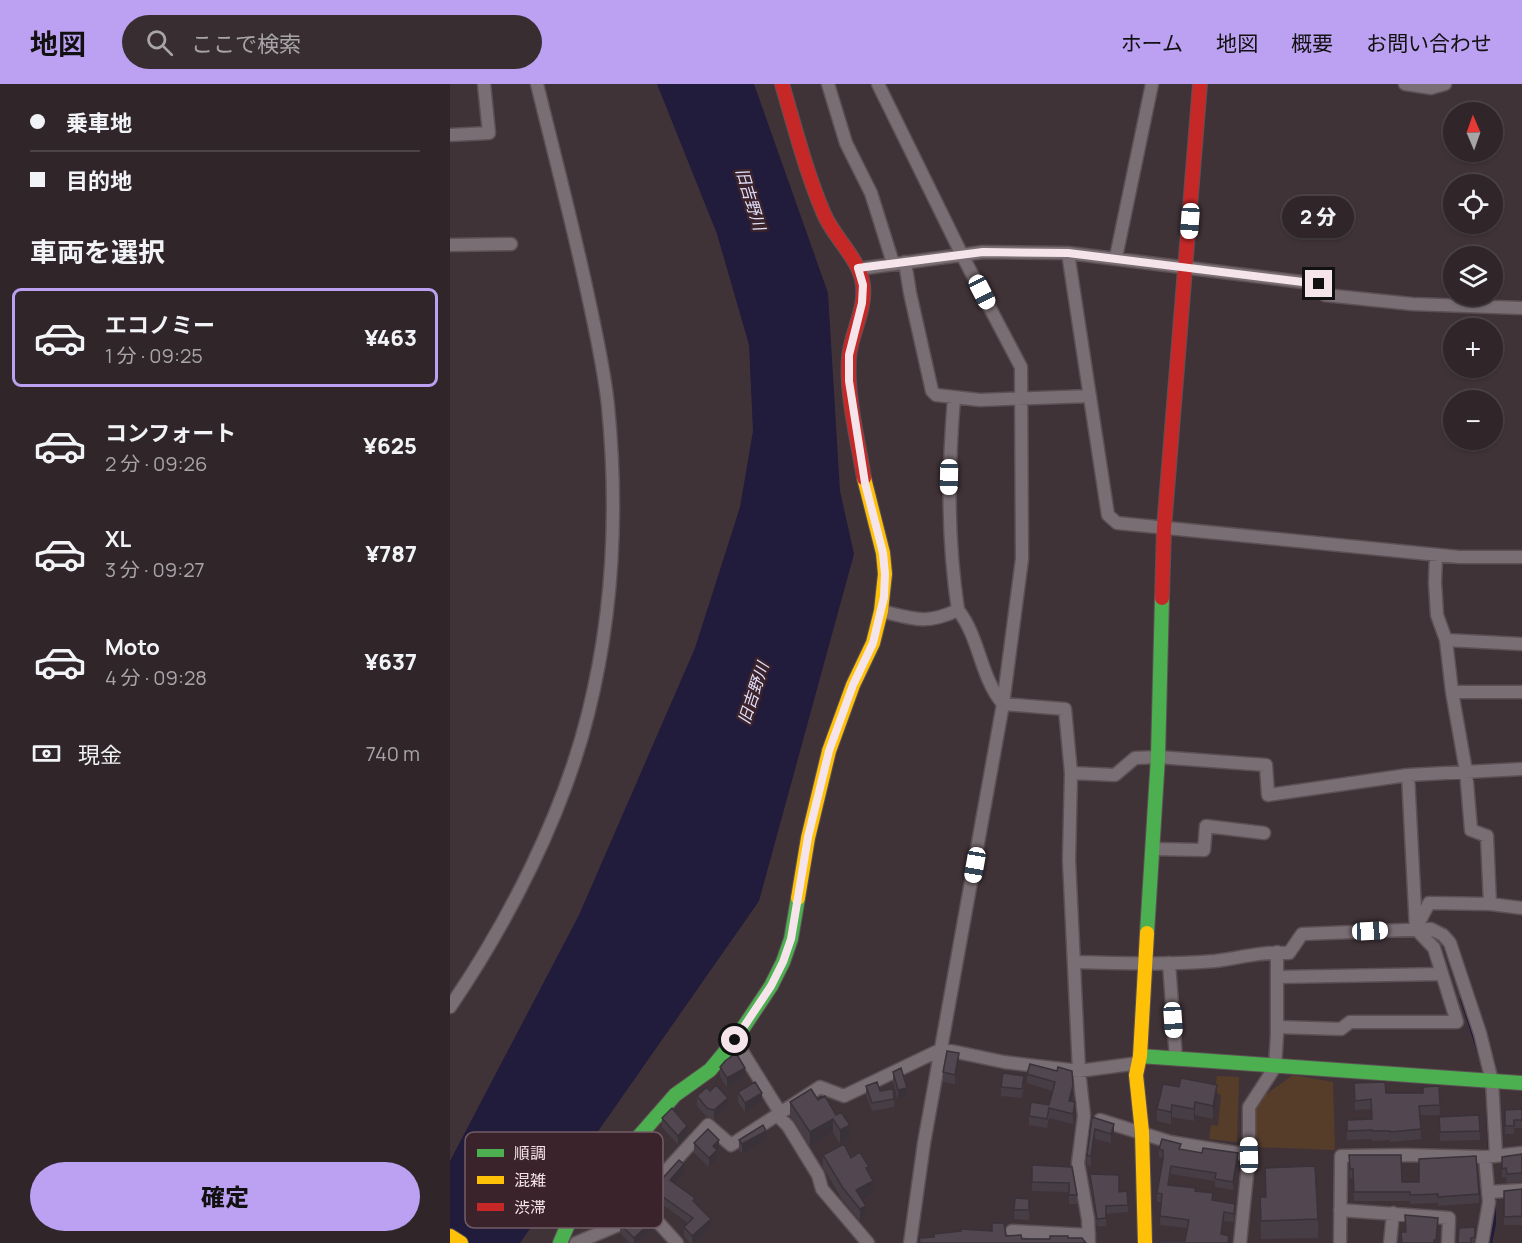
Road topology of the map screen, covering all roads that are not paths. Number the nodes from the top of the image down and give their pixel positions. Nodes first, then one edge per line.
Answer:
1 (484, 84) edge
2 (537, 84) edge
3 (782, 84) edge
4 (828, 84) edge
5 (878, 84) edge
6 (1152, 84) edge
7 (1200, 84) edge
8 (1408, 84) edge
9 (1445, 84) edge
10 (450, 135) edge
11 (511, 244) dead end
12 (450, 245) edge
13 (1068, 253) junction
14 (962, 255) junction
15 (1116, 257) junction
16 (899, 262) junction
17 (1186, 267) junction
18 (858, 268) junction
19 (1522, 308) edge
20 (1090, 396) junction
21 (954, 398) junction
22 (1020, 399) junction
23 (1164, 528) junction
24 (1436, 555) junction
25 (1522, 557) edge
26 (958, 610) junction
27 (881, 611) junction
28 (1446, 640) junction
29 (1522, 644) edge
30 (1452, 692) junction
31 (1522, 692) edge
32 (1004, 704) junction
33 (1158, 757) junction
34 (1522, 769) edge
35 (1466, 771) junction
36 (1071, 773) junction
37 (1408, 775) junction
38 (1264, 833) dead end
39 (1153, 849) junction
40 (1490, 904) junction
41 (1522, 908) edge
42 (1416, 929) junction
43 (1277, 952) junction
44 (1075, 962) junction
45 (1169, 963) junction
46 (1146, 964) junction
47 (1442, 974) junction
48 (1278, 977) junction
49 (450, 1007) edge
50 (1277, 1027) junction
51 (735, 1040) junction
52 (942, 1049) junction
53 (1139, 1059) junction
54 (1176, 1059) junction
55 (1275, 1067) junction
56 (1079, 1071) junction
57 (1492, 1081) junction
58 (1522, 1083) edge
59 (780, 1115) junction
60 (1084, 1116) junction
61 (642, 1132) edge
62 (1142, 1132) junction
63 (1522, 1153) edge
64 (1249, 1155) junction
65 (1491, 1156) junction
66 (663, 1174) edge
67 (1522, 1190) edge
68 (1493, 1191) junction
69 (1340, 1209) junction
70 (1393, 1213) junction
71 (566, 1228) edge
72 (611, 1228) edge
73 (663, 1228) edge
74 (1012, 1231) dead end
75 (450, 1236) edge
76 (1089, 1239) edge
77 (1486, 1239) edge
78 (461, 1243) edge
79 (560, 1243) edge
80 (576, 1243) edge
81 (677, 1243) edge
82 (868, 1243) edge
83 (910, 1243) edge
84 (1145, 1243) edge
85 (1240, 1243) edge
86 (1340, 1243) edge
87 (1390, 1243) edge
88 (1448, 1243) edge

1 - 10 street
2 - 49 street
3 - 18 street
4 - 16 street
5 - 14 street
6 - 15 street
7 - 17 street
8 - 9 street
11 - 12 street
13 - 14 street
13 - 15 street
13 - 20 street
14 - 16 street
14 - 22 street
15 - 17 street
16 - 18 street
16 - 21 street
17 - 19 street
17 - 23 street
18 - 27 street
20 - 22 street
20 - 23 street
21 - 22 street
21 - 26 street
22 - 32 street
23 - 24 street
23 - 33 street
24 - 25 street
24 - 28 street
26 - 27 street
26 - 32 street
27 - 51 street
28 - 29 street
28 - 30 street
30 - 31 street
30 - 35 street
32 - 36 street
32 - 52 street
33 - 36 street
33 - 37 street
33 - 39 street
34 - 35 street
35 - 37 street
35 - 40 street
36 - 44 street
37 - 42 street
38 - 39 street
39 - 46 street
40 - 41 street
40 - 42 street
42 - 43 street
42 - 47 street
42 - 57 street
43 - 45 street
43 - 48 street
44 - 46 street
44 - 56 street
45 - 46 street
45 - 54 street
46 - 53 street
47 - 48 street
47 - 50 street
48 - 50 street
50 - 55 street
51 - 59 street
51 - 61 street
52 - 56 street
52 - 59 street
52 - 83 street
53 - 54 street
53 - 56 street
53 - 62 street
54 - 55 street
55 - 57 street
55 - 64 street
56 - 60 street
57 - 58 street
57 - 65 street
59 - 66 street
59 - 82 street
60 - 62 street
60 - 76 street
62 - 64 street
62 - 84 street
63 - 65 street
64 - 85 street
65 - 68 street
65 - 69 street
67 - 68 street
68 - 77 street
69 - 70 street
69 - 86 street
70 - 87 street
70 - 88 street
71 - 79 street
72 - 80 street
73 - 81 street
74 - 76 street
75 - 78 street

